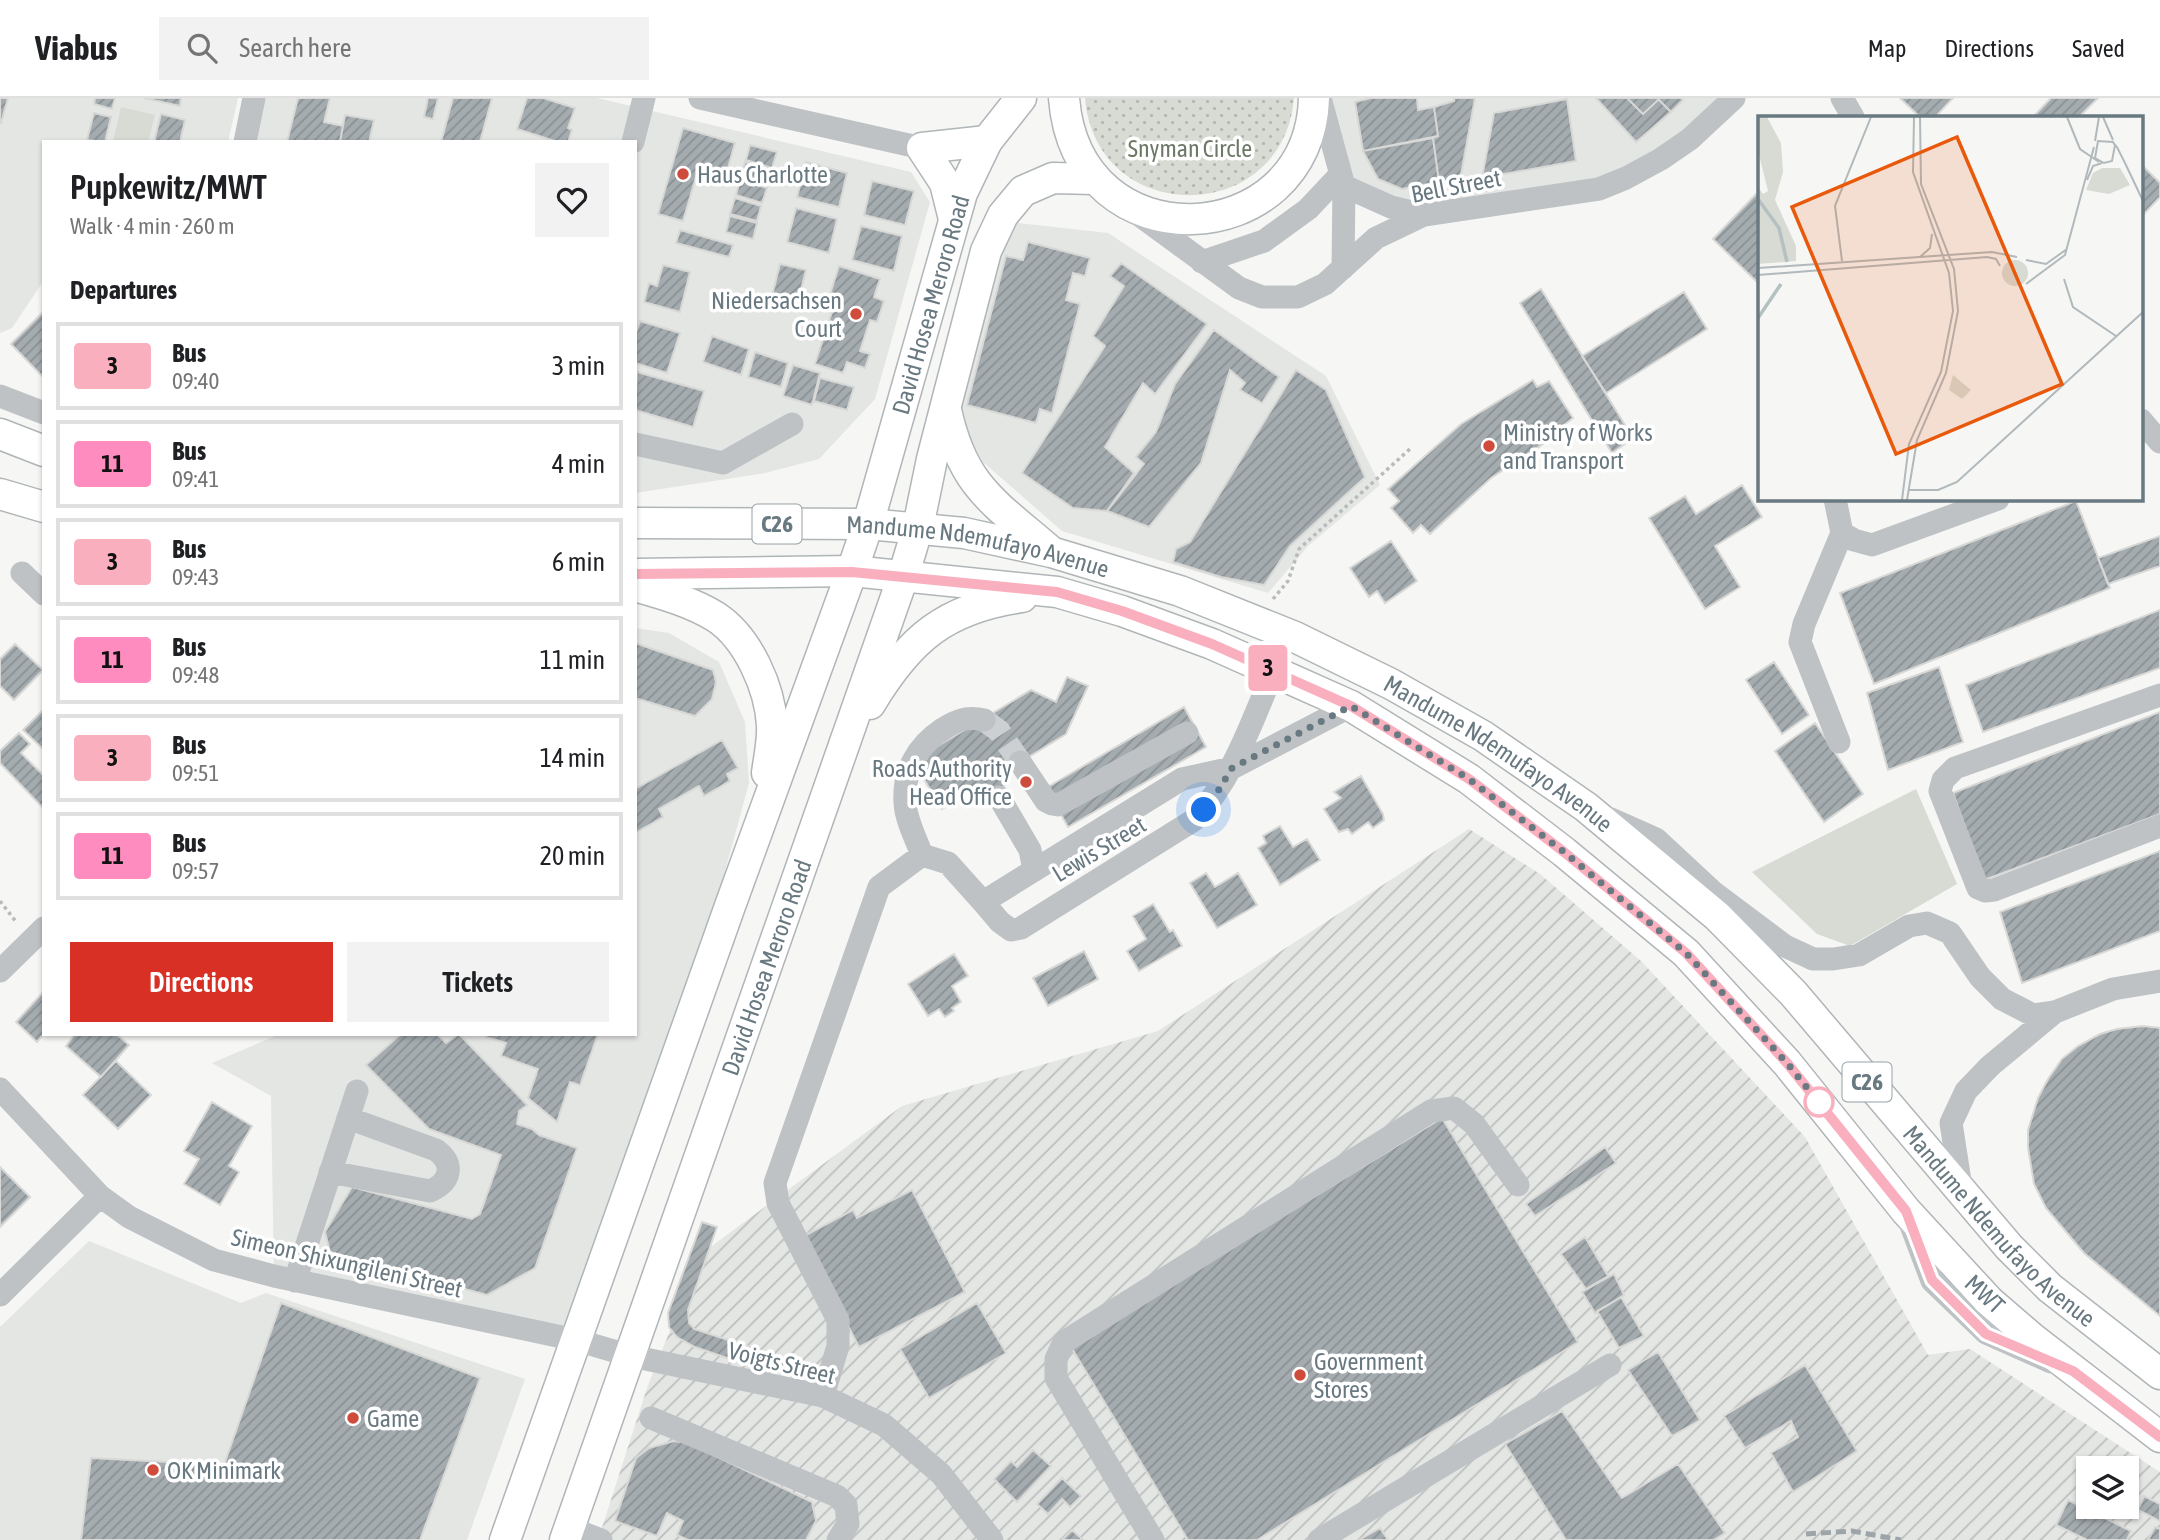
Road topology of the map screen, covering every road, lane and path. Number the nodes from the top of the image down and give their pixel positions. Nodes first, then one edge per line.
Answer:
1 (254, 98) edge
2 (644, 98) edge
3 (700, 98) edge
4 (1021, 98) edge
5 (1064, 98) edge
6 (1314, 98) edge
7 (1320, 98) edge
8 (1734, 98) edge
9 (1842, 98) edge
10 (1852, 116) edge
11 (245, 140) edge
12 (634, 140) edge
13 (986, 141) junction
14 (922, 148) junction
15 (1095, 180) junction
16 (1342, 180) junction
17 (1126, 204) junction
18 (1424, 215) junction
19 (954, 219) junction
20 (1202, 262) junction
21 (1343, 268) junction
22 (0, 396) edge
23 (945, 407) junction
24 (42, 412) edge
25 (2142, 421) edge
26 (792, 424) dead end
27 (0, 434) edge
28 (2160, 440) edge
29 (637, 444) edge
30 (1411, 448) dead end
31 (42, 450) edge
32 (0, 494) edge
33 (1835, 500) edge
34 (1995, 500) edge
35 (42, 507) edge
36 (637, 523) edge
37 (868, 524) junction
38 (918, 527) junction
39 (1842, 533) junction
40 (1051, 552) junction
41 (852, 572) junction
42 (22, 573) dead end
43 (637, 574) edge
44 (903, 577) junction
45 (637, 587) edge
46 (42, 592) edge
47 (1057, 592) junction
48 (1273, 599) dead end
49 (1274, 670) junction
50 (2160, 695) edge
51 (1351, 706) junction
52 (984, 720) dead end
53 (1187, 733) dead end
54 (1839, 742) dead end
55 (844, 747) junction
56 (1020, 762) tunnel mouth
57 (1232, 768) junction
58 (999, 797) dead end
59 (1586, 807) junction
60 (2160, 826) edge
61 (750, 853) junction
62 (922, 855) junction
63 (1034, 870) junction
64 (0, 901) edge
65 (983, 902) junction
66 (20, 927) dead end
67 (42, 930) edge
68 (0, 971) edge
69 (2160, 981) edge
70 (2056, 1012) junction
71 (0, 1089) edge
72 (357, 1091) dead end
73 (348, 1118) junction
74 (330, 1172) junction
75 (1518, 1185) dead end
76 (1962, 1194) junction
77 (100, 1196) junction
78 (295, 1281) junction
79 (0, 1295) edge
80 (576, 1340) junction
81 (631, 1356) junction
82 (1610, 1365) dead end
83 (2160, 1374) edge
84 (824, 1396) junction
85 (650, 1418) dead end
86 (2160, 1437) edge
87 (568, 1534) edge
88 (505, 1540) edge
89 (601, 1540) edge
90 (838, 1540) edge
91 (992, 1540) edge
92 (1153, 1540) edge
93 (1319, 1540) edge

1 - 11 street
2 - 12 street
3 - 14 street
4 - 13 main road, David Hosea Meroro Road
5 - 15 main road
6 - 17 main road
7 - 16 street
8 - 18 street, Bell Street
9 - 10 street
13 - 14 main road
13 - 19 main road, David Hosea Meroro Road
14 - 19 main road
15 - 17 main road
15 - 23 main road, David Hosea Meroro Road
16 - 18 street
16 - 20 street
16 - 21 street
17 - 20 street, Bell Street
18 - 21 street, Bell Street
19 - 37 main road, David Hosea Meroro Road
20 - 21 street, Bell Street
22 - 24 street
23 - 38 main road, David Hosea Meroro Road
23 - 40 main road
25 - 28 street
26 - 29 street
27 - 31 main road
30 - 48 path
32 - 35 main road
33 - 39 street
34 - 39 street
36 - 37 main road, Mandume Ndemufayo Avenue / C26
37 - 38 main road, Mandume Ndemufayo Avenue / C26
37 - 41 main road, David Hosea Meroro Road
38 - 40 main road, Mandume Ndemufayo Avenue / C26
38 - 44 main road, David Hosea Meroro Road
39 - 54 street
40 - 59 main road, Mandume Ndemufayo Avenue / C26
41 - 43 main road, Mandume Ndemufayo Avenue / C26
41 - 44 main road, Mandume Ndemufayo Avenue / C26
41 - 61 main road
42 - 46 street
44 - 47 main road, Mandume Ndemufayo Avenue / C26
44 - 55 main road, David Hosea Meroro Road
45 - 61 main road
47 - 49 main road, Mandume Ndemufayo Avenue / C26
47 - 55 main road
49 - 51 main road, Mandume Ndemufayo Avenue / C26
49 - 57 street, Lewis Street
50 - 60 street
51 - 57 street
51 - 86 main road, Mandume Ndemufayo Avenue / C26
52 - 62 street
53 - 56 street
55 - 81 main road, David Hosea Meroro Road
57 - 63 street
57 - 65 street, Lewis Street
58 - 63 street
59 - 70 street
59 - 76 main road, Mandume Ndemufayo Avenue / C26
61 - 80 main road
62 - 65 street
62 - 84 street
63 - 65 street
64 - 66 path
67 - 68 street
69 - 70 street
70 - 76 street
71 - 77 street, Simeon Shixungileni Street
72 - 73 street
73 - 74 street
73 - 74 street
74 - 78 street
75 - 92 street
76 - 83 main road, Mandume Ndemufayo Avenue / C26
77 - 78 street, Simeon Shixungileni Street
77 - 79 street
78 - 80 street, Simeon Shixungileni Street
80 - 81 street
80 - 88 main road
81 - 84 street, Voigts Street
81 - 87 main road, David Hosea Meroro Road
82 - 93 street
84 - 91 street, Voigts Street
85 - 90 street
87 - 89 street

